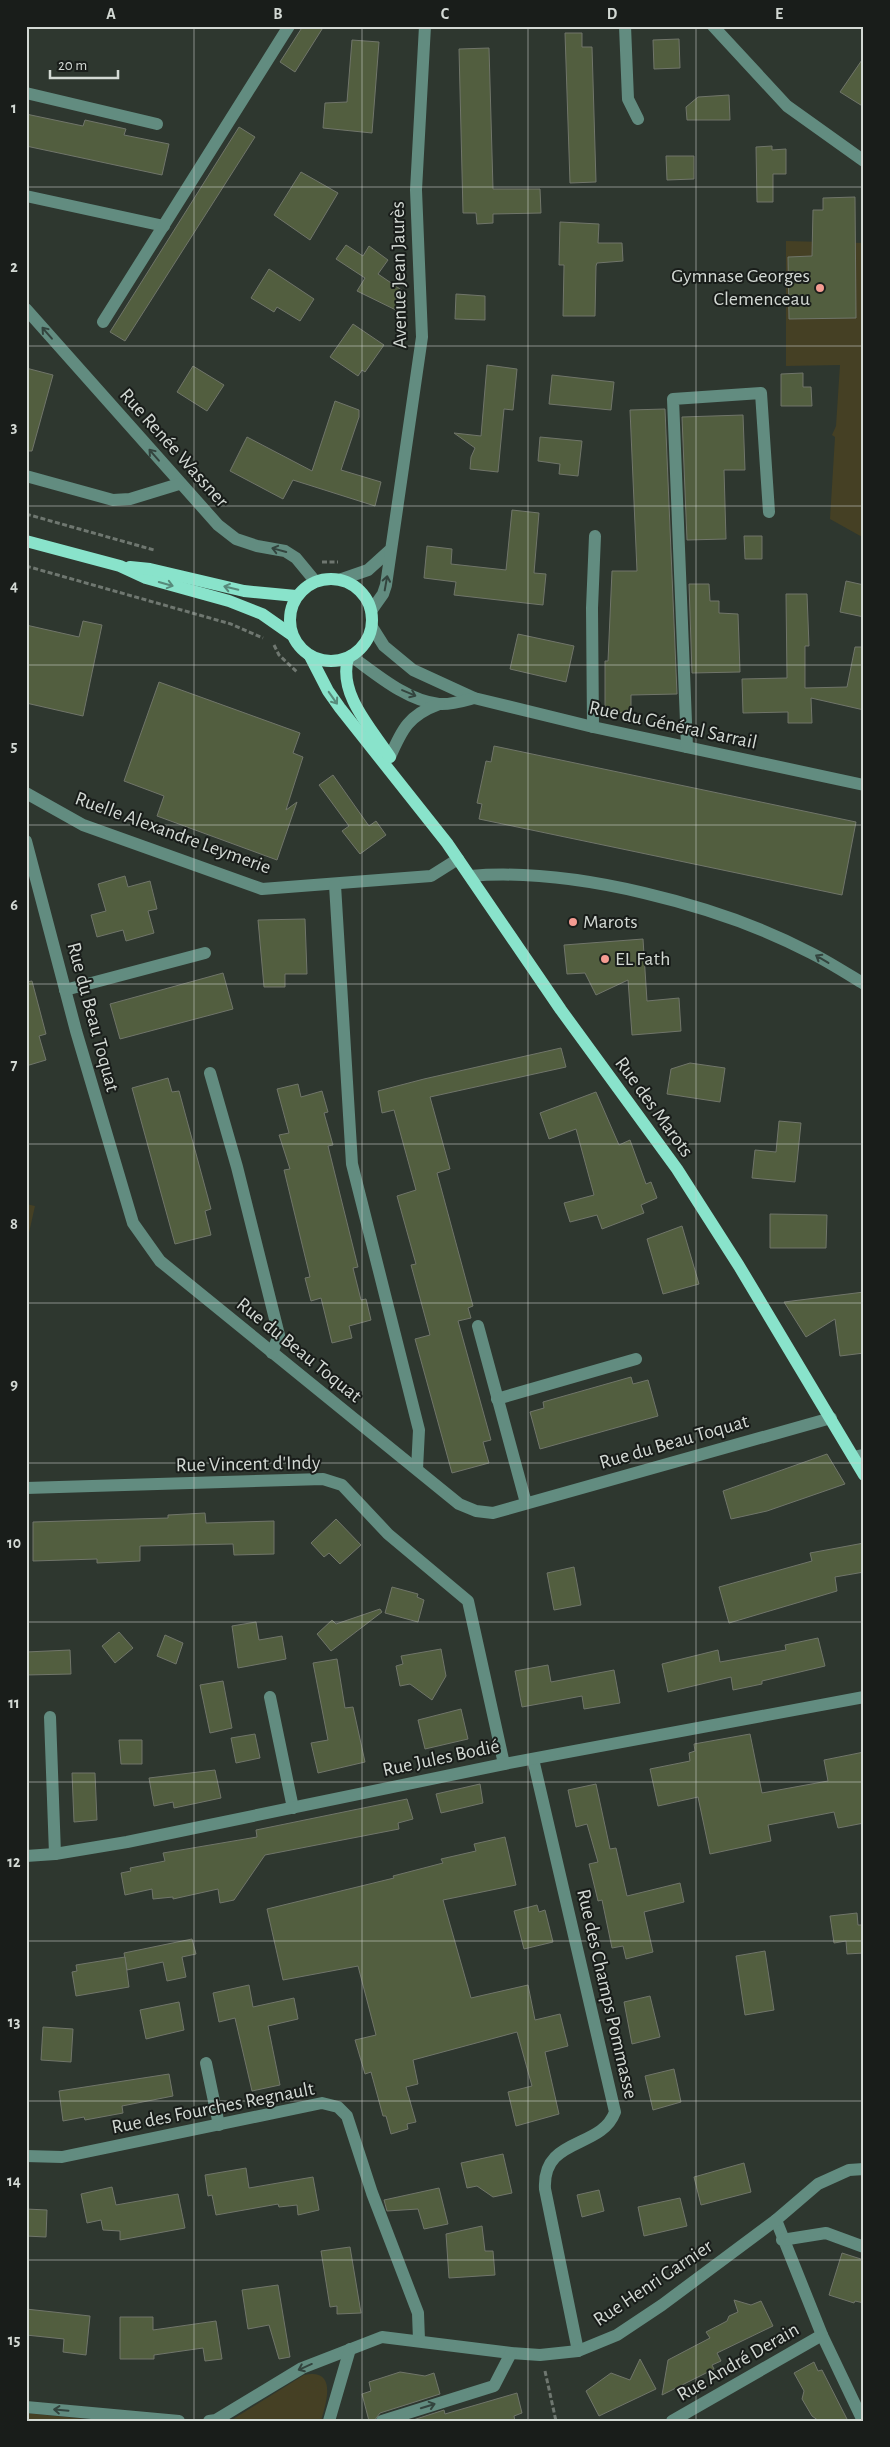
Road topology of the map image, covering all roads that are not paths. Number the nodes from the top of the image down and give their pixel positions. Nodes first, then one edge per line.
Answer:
1 (289, 26) edge
2 (425, 26) edge
3 (625, 26) edge
4 (713, 26) edge
5 (26, 93) edge
6 (638, 119) dead end
7 (157, 124) dead end
8 (864, 161) edge
9 (26, 196) edge
10 (164, 226) junction
11 (26, 309) edge
12 (103, 322) dead end
13 (26, 476) edge
14 (180, 484) junction
15 (769, 512) dead end
16 (596, 536) dead end
17 (26, 541) edge
18 (390, 551) junction
19 (120, 566) junction
20 (342, 579) junction
21 (315, 580) junction
22 (296, 596) junction
23 (372, 610) junction
24 (372, 627) junction
25 (292, 635) junction
26 (310, 656) junction
27 (350, 657) junction
28 (474, 698) junction
29 (439, 704) junction
30 (593, 727) junction
31 (687, 747) junction
32 (390, 757) junction
33 (394, 773) junction
34 (864, 785) edge
35 (26, 793) edge
36 (26, 841) edge
37 (458, 859) junction
38 (470, 876) junction
39 (335, 885) junction
40 (205, 953) dead end
41 (864, 984) edge
42 (65, 990) junction
43 (210, 1073) dead end
44 (478, 1326) dead end
45 (272, 1353) junction
46 (636, 1360) dead end
47 (497, 1399) junction
48 (830, 1418) junction
49 (859, 1456) edge
50 (417, 1469) junction
51 (864, 1475) edge
52 (26, 1488) edge
53 (526, 1503) junction
54 (270, 1697) dead end
55 (864, 1697) edge
56 (50, 1717) dead end
57 (532, 1759) junction
58 (504, 1764) junction
59 (293, 1808) junction
60 (55, 1854) junction
61 (26, 1856) edge
62 (206, 2063) dead end
63 (219, 2125) junction
64 (26, 2156) edge
65 (864, 2170) edge
66 (776, 2220) junction
67 (782, 2240) junction
68 (864, 2247) edge
69 (822, 2336) junction
70 (419, 2340) junction
71 (350, 2349) junction
72 (578, 2350) junction
73 (511, 2354) junction
74 (26, 2407) edge
75 (179, 2421) edge
76 (209, 2421) edge
77 (329, 2421) edge
78 (382, 2421) edge
79 (672, 2421) edge
80 (863, 2421) edge

1 - 10 street
2 - 18 street, Avenue Jean Jaurès
3 - 6 street
4 - 8 street
5 - 7 street
9 - 10 street
10 - 12 street
14 -> 11 street, Rue Renée Wassner
13 - 14 street
21 -> 14 street, Rue Renée Wassner
15 - 31 street
16 - 30 street
17 - 19 main road
18 - 20 street
23 -> 18 street, Avenue Jean Jaurès
22 -> 19 main road
19 -> 25 main road
20 - 21 main road
20 - 23 main road
21 - 22 main road
22 - 25 main road
23 - 24 main road
24 - 27 main road
24 - 28 street, Rue du Général Sarrail
25 - 26 main road
26 - 27 main road
26 -> 33 main road, Rue des Marots
27 -> 29 street, Rue du Général Sarrail
27 - 32 main road, Rue des Marots
28 - 29 street, Rue du Général Sarrail
28 - 30 street, Rue du Général Sarrail
29 - 32 street, Rue du Général Sarrail
30 - 31 street, Rue du Général Sarrail
31 - 34 street, Rue du Général Sarrail
32 - 33 main road, Rue des Marots
33 - 37 main road, Rue des Marots
35 - 39 street, Ruelle Alexandre Leymerie
36 - 42 street, Rue du Beau Toquat
37 - 38 main road, Rue des Marots
37 - 39 street, Ruelle Alexandre Leymerie
41 -> 38 street
38 - 48 main road, Rue des Marots
39 - 50 street
40 - 42 street
42 - 45 street, Rue du Beau Toquat
43 - 45 street
44 - 47 street
45 - 50 street, Rue du Beau Toquat
46 - 47 street
47 - 53 street
48 - 49 main road, Rue des Marots
48 - 53 street, Rue du Beau Toquat
49 - 51 main road, Rue des Marots
50 - 53 street, Rue du Beau Toquat
52 - 58 street, Rue Vincent d'Indy
54 - 59 street
55 - 57 street, Rue Jules Bodié
56 - 60 street
57 - 58 street, Rue Jules Bodié
57 - 72 street, Rue des Champs Pommasse
58 - 59 street, Rue Jules Bodié
59 - 60 street, Rue Jules Bodié
60 - 61 street, Rue Jules Bodié
62 - 63 street
63 - 64 street, Rue des Fourches Regnault
63 - 70 street, Rue des Fourches Regnault
65 - 66 street, Rue Henri Garnier
66 - 67 street, Rue André Derain
66 - 72 street, Rue Henri Garnier
67 - 68 street
67 - 69 street, Rue André Derain
69 - 79 street, Rue André Derain
69 - 80 street, Rue André Derain
70 - 71 street, Rue Henri Garnier
70 - 73 street, Rue Henri Garnier
71 -> 76 street, Rue Henri Garnier
71 - 77 street
72 - 73 street, Rue Henri Garnier
78 -> 73 street
75 -> 74 street

